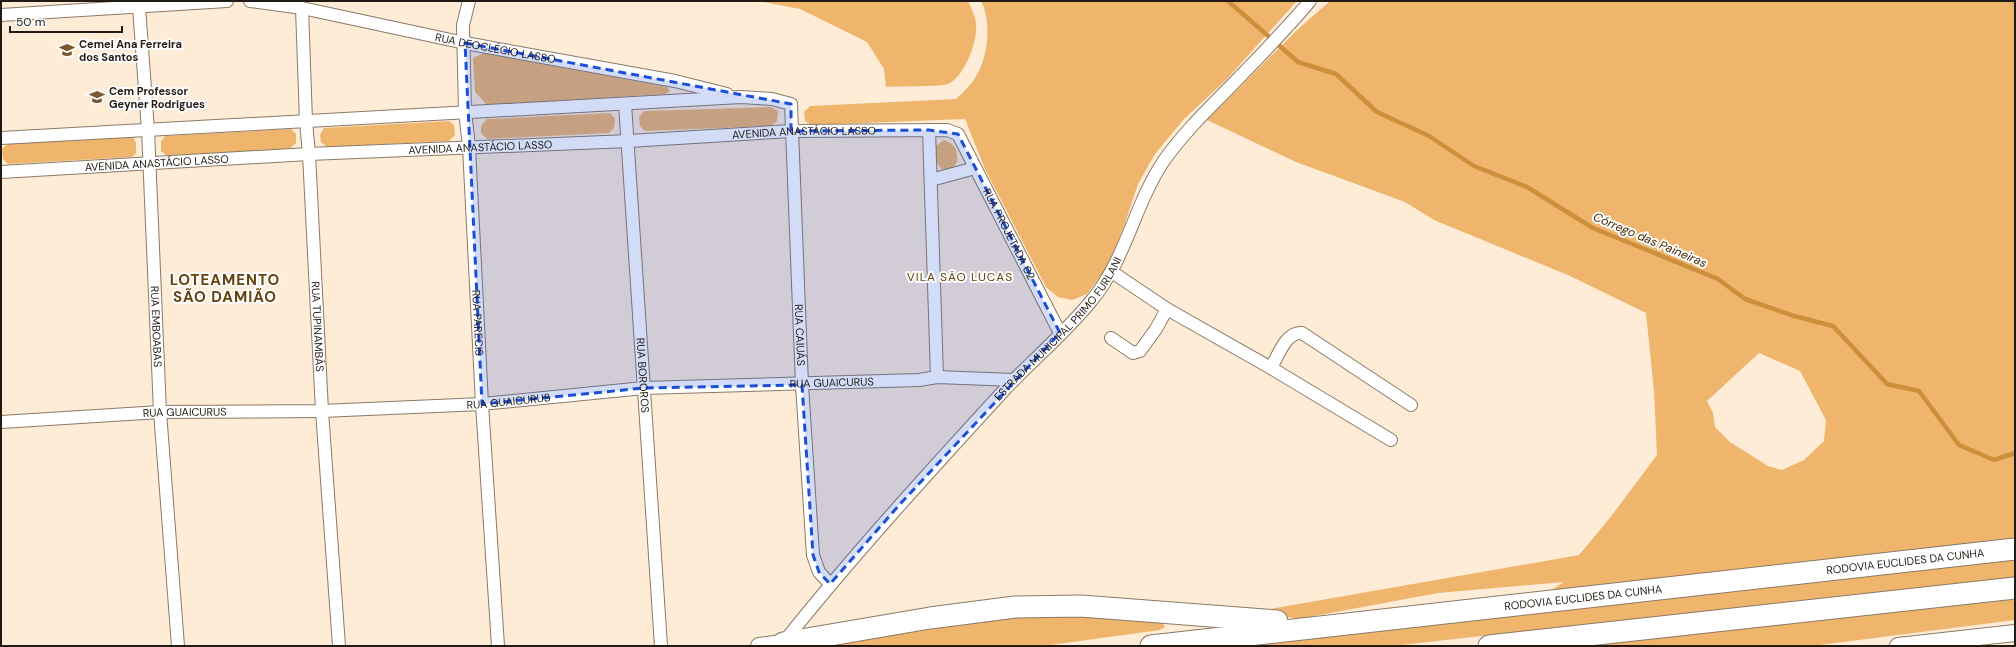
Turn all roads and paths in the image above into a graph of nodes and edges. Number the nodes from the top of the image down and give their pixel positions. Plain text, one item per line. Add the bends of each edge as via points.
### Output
1 (227, 1) edge
2 (250, 1) edge
3 (469, 1) edge
4 (1310, 1) edge
5 (139, 6) junction
6 (302, 8) junction
7 (1, 16) edge
8 (465, 43) junction
9 (741, 97) junction
10 (625, 104) junction
11 (465, 111) junction
12 (306, 121) junction
13 (148, 130) junction
14 (929, 130) junction
15 (791, 131) junction
16 (958, 134) joint
17 (1, 138) edge
18 (629, 141) junction
19 (469, 147) junction
20 (309, 154) junction
21 (149, 164) junction
22 (975, 168) junction
23 (1, 172) edge
24 (931, 180) junction
25 (1112, 272) junction
26 (1167, 309) junction
27 (1060, 333) junction
28 (1111, 338) dead end
29 (1271, 368) junction
30 (937, 377) junction
31 (1014, 380) junction
32 (802, 385) junction
33 (644, 388) junction
34 (482, 404) junction
35 (1411, 405) dead end
36 (322, 411) junction
37 (160, 412) junction
38 (1, 422) edge
39 (1391, 440) dead end
40 (2015, 549) edge
41 (830, 584) junction
42 (2015, 588) edge
43 (1344, 624) junction
44 (2015, 633) edge
45 (782, 643) junction
46 (178, 646) edge
47 (339, 646) edge
48 (498, 646) edge
49 (661, 646) edge
50 (759, 646) edge
51 (1151, 646) edge
52 (1489, 646) edge
53 (1898, 646) edge

1 - 5 street
2 - 6 street, RUA DEOCLÉCIO LASSO
3 - 8 street, RUA PARECIS via 463,25
4 - 25 street, ESTRADA MUNICIPAL PRIMO FURLANI via 1199,118 1164,161 1146,190
5 - 7 street
5 - 13 street, RUA EMBOABAS
6 - 8 street, RUA DEOCLÉCIO LASSO
6 - 12 street, RUA TUPINAMBÁS
8 - 9 street, RUA DEOCLÉCIO LASSO via 676,81
8 - 11 street, RUA PARECIS
9 - 10 street
9 - 15 street, RUA CAIUÁS via 772,99 791,104
10 - 11 street
10 - 18 street, RUA BOROROS
11 - 12 street
11 - 19 street, RUA PARECIS
12 - 13 street
12 - 20 street, RUA TUPINAMBÁS
13 - 17 street
13 - 21 street, RUA EMBOABAS
14 - 15 street, AVENIDA ANASTÁCIO LASSO
14 - 16 street, AVENIDA ANASTÁCIO LASSO via 947,130
14 - 24 street
15 - 18 street, AVENIDA ANASTÁCIO LASSO
15 - 32 street, RUA CAIUÁS
16 - 22 street, RUA PROJETADA 02
18 - 19 street, AVENIDA ANASTÁCIO LASSO
18 - 33 street, RUA BOROROS
19 - 20 street, AVENIDA ANASTÁCIO LASSO
19 - 34 street, RUA PARECIS
20 - 21 street, AVENIDA ANASTÁCIO LASSO
20 - 36 street, RUA TUPINAMBÁS
21 - 23 street, AVENIDA ANASTÁCIO LASSO
21 - 37 street, RUA EMBOABAS
22 - 24 street
22 - 27 street, RUA PROJETADA 02
24 - 30 street
25 - 26 street
25 - 27 street, ESTRADA MUNICIPAL PRIMO FURLANI via 1092,300
26 - 28 street via 1140,351 1133,353
26 - 29 street
27 - 31 street, ESTRADA MUNICIPAL PRIMO FURLANI
29 - 35 street via 1291,335 1302,333
29 - 39 street
30 - 31 street, RUA GUAICURUS
30 - 32 street, RUA GUAICURUS
31 - 41 street, ESTRADA MUNICIPAL PRIMO FURLANI via 900,503
32 - 33 street, RUA GUAICURUS
32 - 41 street, RUA CAIUÁS via 813,555 819,572
33 - 34 street, RUA GUAICURUS
33 - 49 street, RUA BOROROS
34 - 36 street, RUA GUAICURUS
34 - 48 street, RUA PARECIS
36 - 37 street, RUA GUAICURUS
36 - 47 street, RUA TUPINAMBÁS
37 - 38 street, RUA GUAICURUS
37 - 46 street, RUA EMBOABAS
40 - 43 highway, RODOVIA EUCLIDES DA CUNHA
41 - 45 street, ESTRADA MUNICIPAL PRIMO FURLANI
42 - 52 highway
43 - 45 highway via 1243,620 1081,606 1015,607 930,618
43 - 51 highway, RODOVIA EUCLIDES DA CUNHA
44 - 53 main road
45 - 50 main road

